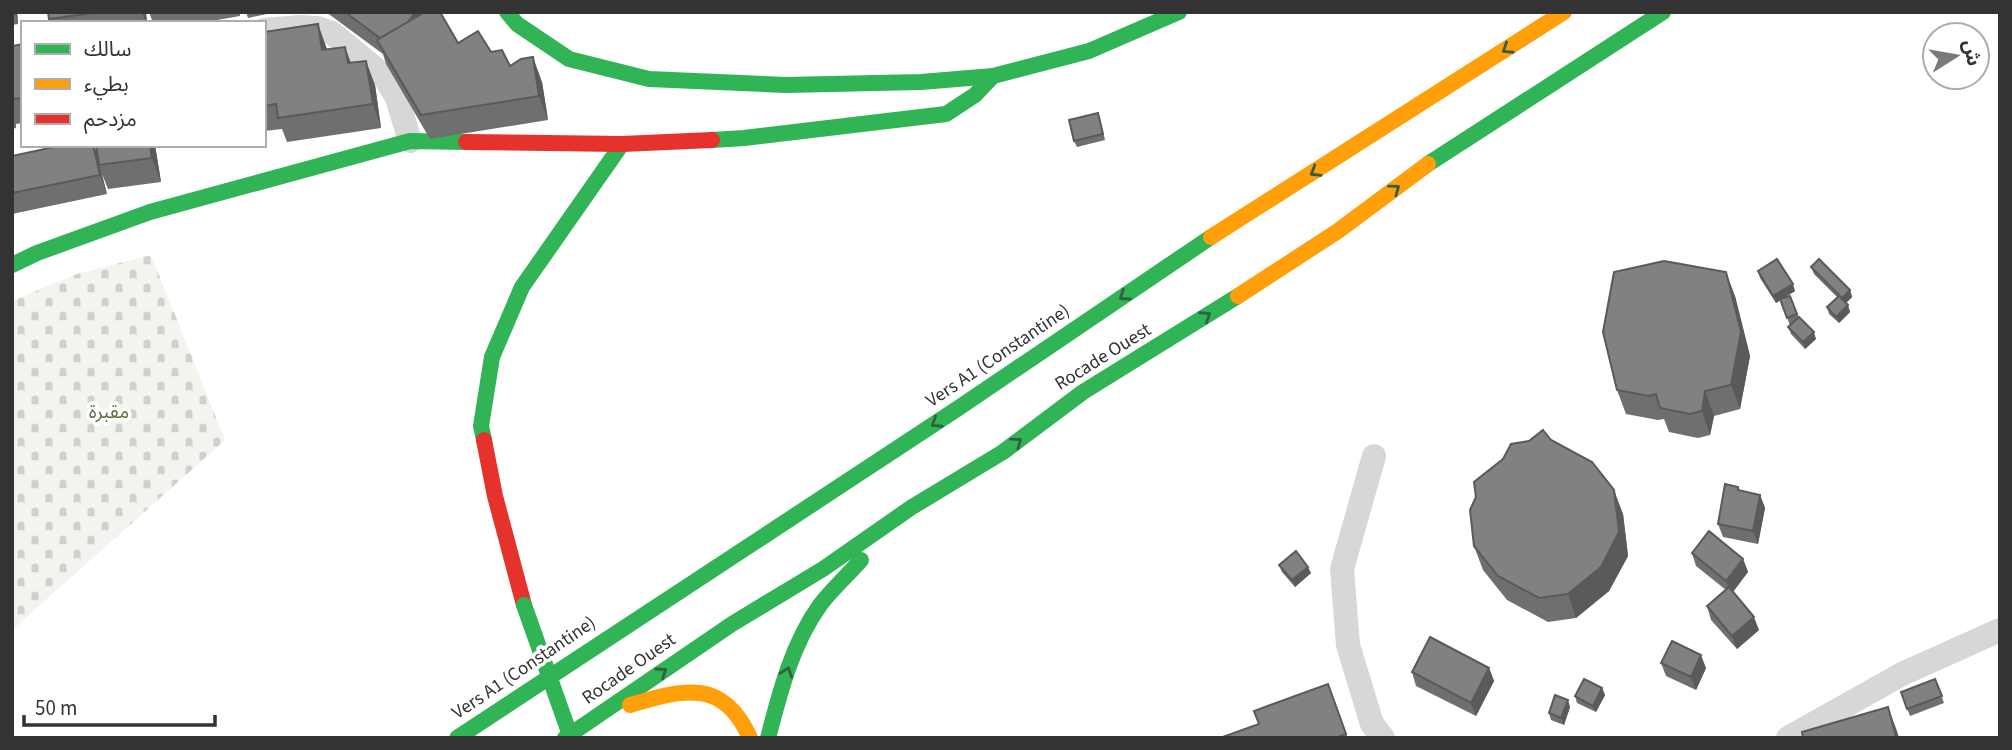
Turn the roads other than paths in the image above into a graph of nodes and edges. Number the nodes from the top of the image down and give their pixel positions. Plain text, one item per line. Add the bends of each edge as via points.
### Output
1 (507, 12) edge
2 (1179, 12) edge
3 (1564, 12) edge
4 (1663, 12) edge
5 (266, 30) edge
6 (993, 76) junction
7 (410, 141) junction
8 (622, 144) junction
9 (12, 265) edge
10 (1374, 456) dead end
11 (912, 507) junction
12 (2000, 630) edge
13 (592, 720) junction
14 (457, 738) edge
15 (565, 738) edge
16 (571, 738) edge
17 (750, 738) edge
18 (768, 738) edge
19 (1383, 738) edge
20 (1788, 738) edge

1 - 6 main road via 517,24 569,59 649,79 786,85
2 - 6 main road via 1089,51
3 -> 14 main road, Vers A1 (Constantine) via 1185,253
11 -> 4 main road, Rocade Ouest via 1003,452 1083,392 1338,231 1418,171
5 - 7 street via 317,28 332,33 384,76 397,98
6 - 8 main road via 946,114 744,138
7 - 8 main road
7 - 9 main road via 150,212
8 - 16 main road, bridge via 522,287 492,357 481,426 524,604
10 - 19 street via 1342,569 1348,645 1372,724
13 -> 11 main road, Rocade Ouest
18 -> 11 main road via 790,661 809,621
12 - 20 street via 1902,674
13 - 15 main road, Rocade Ouest
13 - 17 main road via 668,693 703,692 730,704

